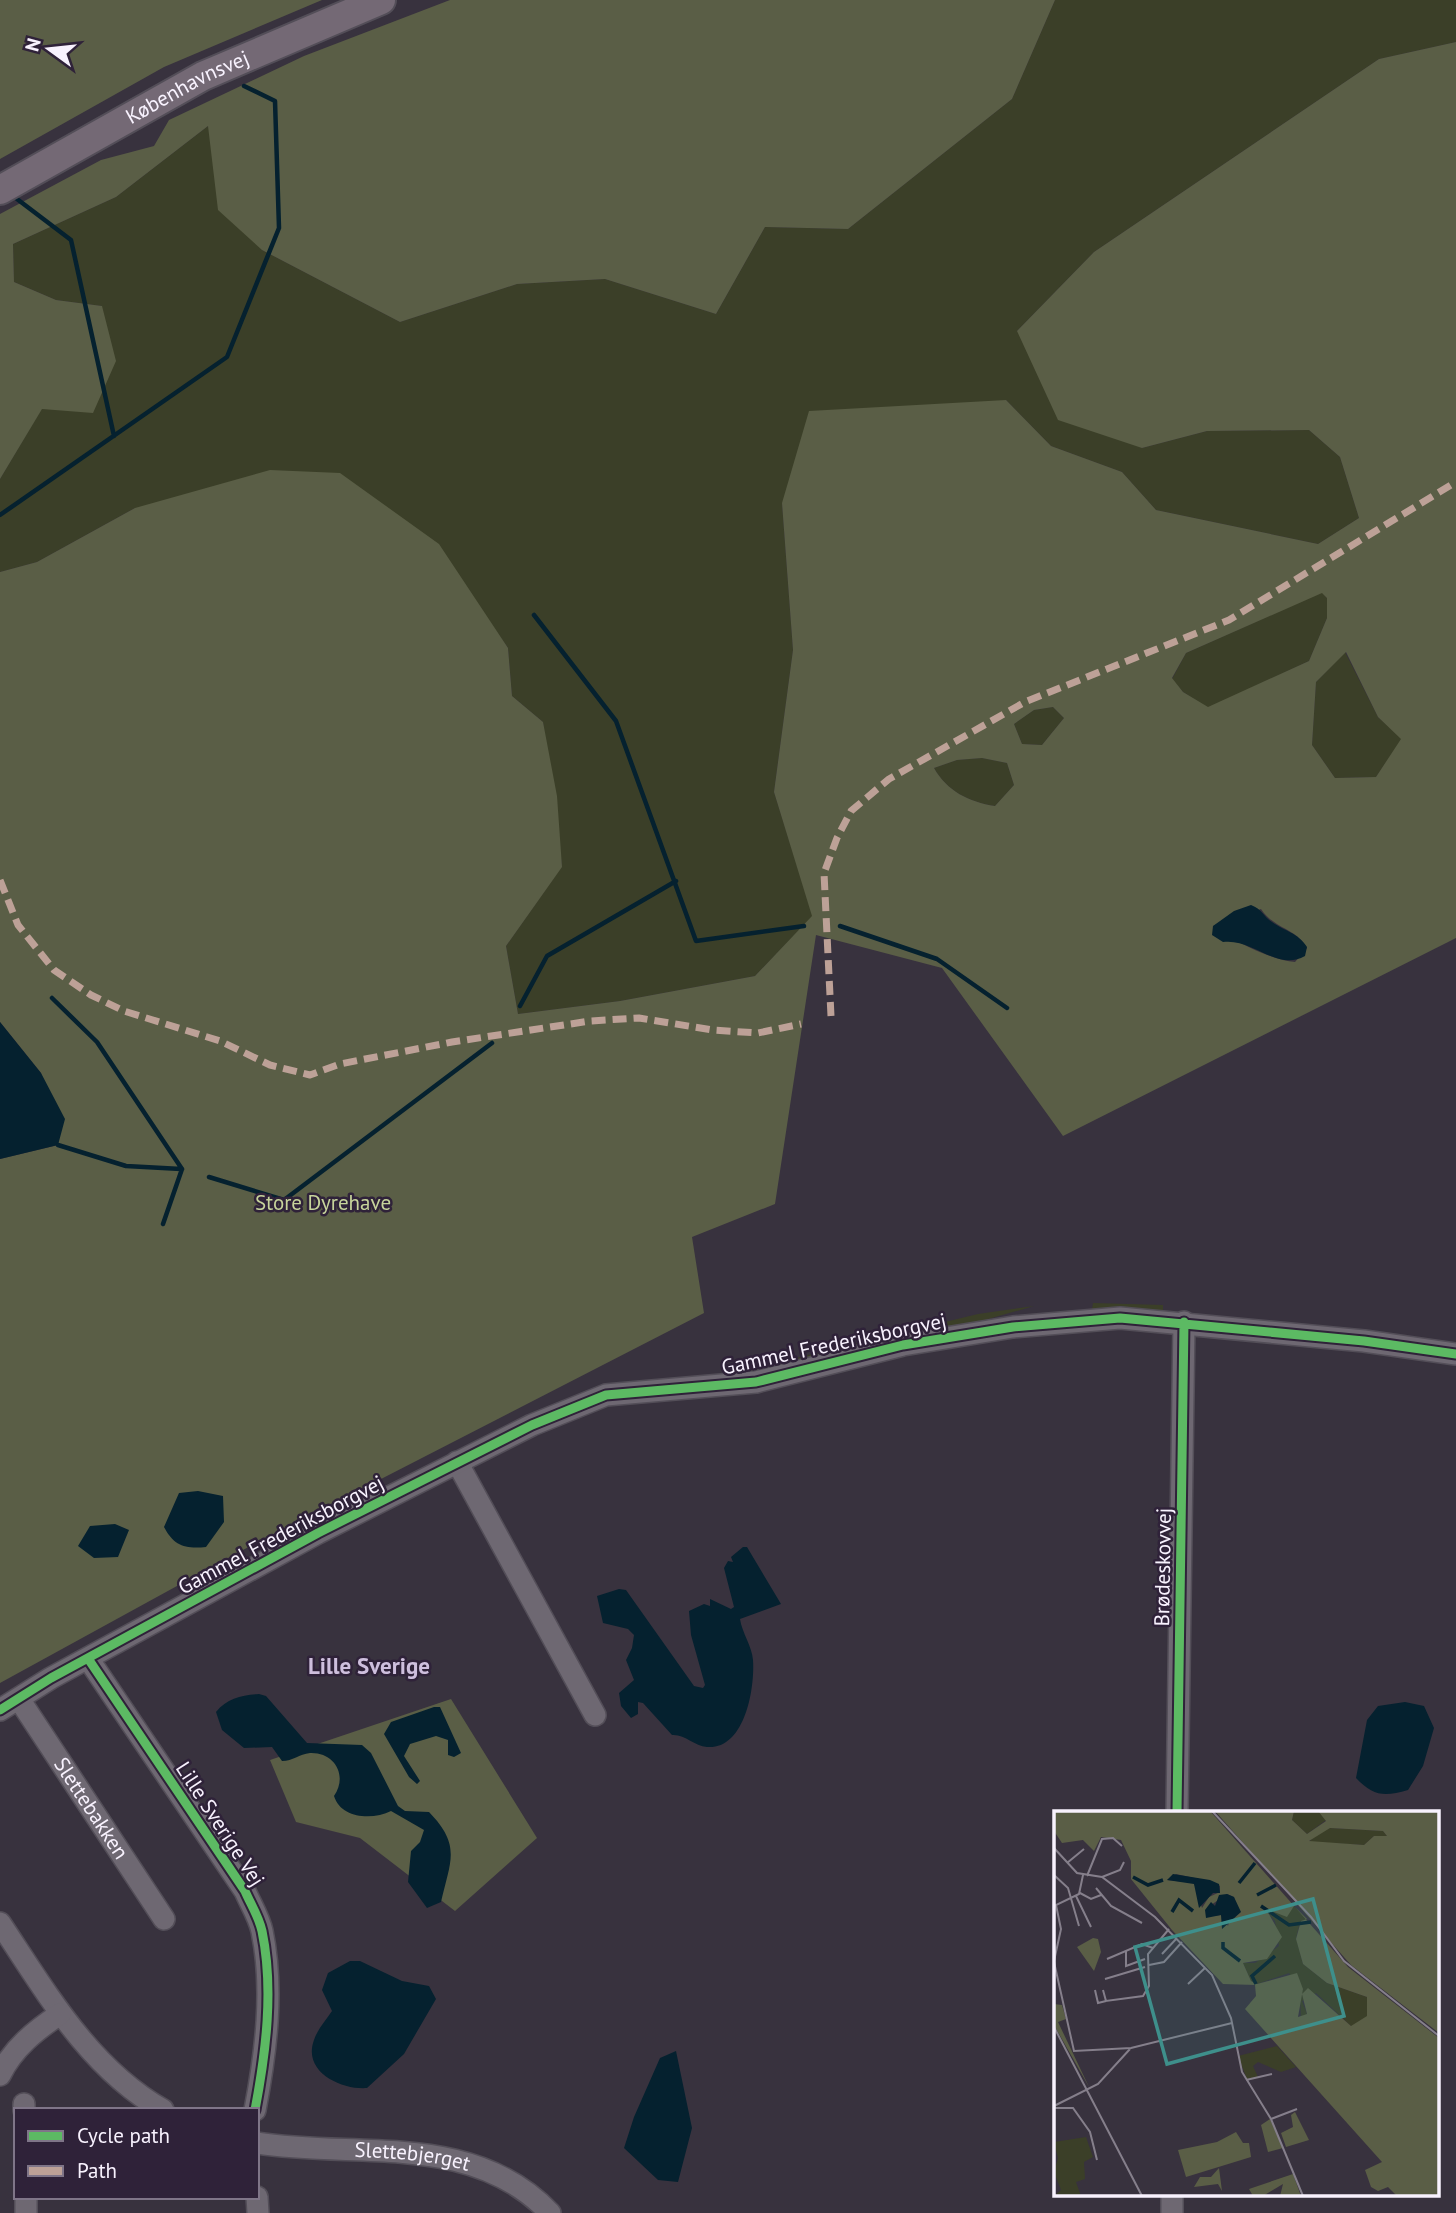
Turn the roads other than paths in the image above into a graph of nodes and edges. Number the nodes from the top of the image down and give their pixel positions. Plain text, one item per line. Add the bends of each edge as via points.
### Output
1 (382, 0) edge
2 (0, 190) edge
3 (1184, 1322) junction
4 (1456, 1354) edge
5 (457, 1462) junction
6 (89, 1660) junction
7 (19, 1699) junction
8 (0, 1710) edge
9 (595, 1715) dead end
10 (1177, 1811) edge
11 (164, 1919) dead end
12 (0, 1923) edge
13 (60, 2014) junction
14 (0, 2075) edge
15 (160, 2108) edge
16 (255, 2108) edge
17 (259, 2143) edge
18 (550, 2213) edge

1 - 2 main road, Københavnsvej via 203,76
3 - 4 street, Gammel Frederiksborgvej
3 - 5 street, Gammel Frederiksborgvej via 1120,1318 1013,1327 857,1354 757,1382 606,1395 570,1407
3 - 10 street, Brødeskovvej
5 - 6 street, Gammel Frederiksborgvej via 311,1536
5 - 9 street
6 - 7 street, Gammel Frederiksborgvej
6 - 16 street, Lille Sverige Vej via 245,1891 262,1930 267,1990 265,2057
7 - 8 street, Gammel Frederiksborgvej
7 - 11 street, Slettebakken
12 - 13 street
13 - 14 street via 33,2032
13 - 15 street via 125,2084
17 - 18 street, Slettebjerget via 454,2158 495,2172 535,2197

